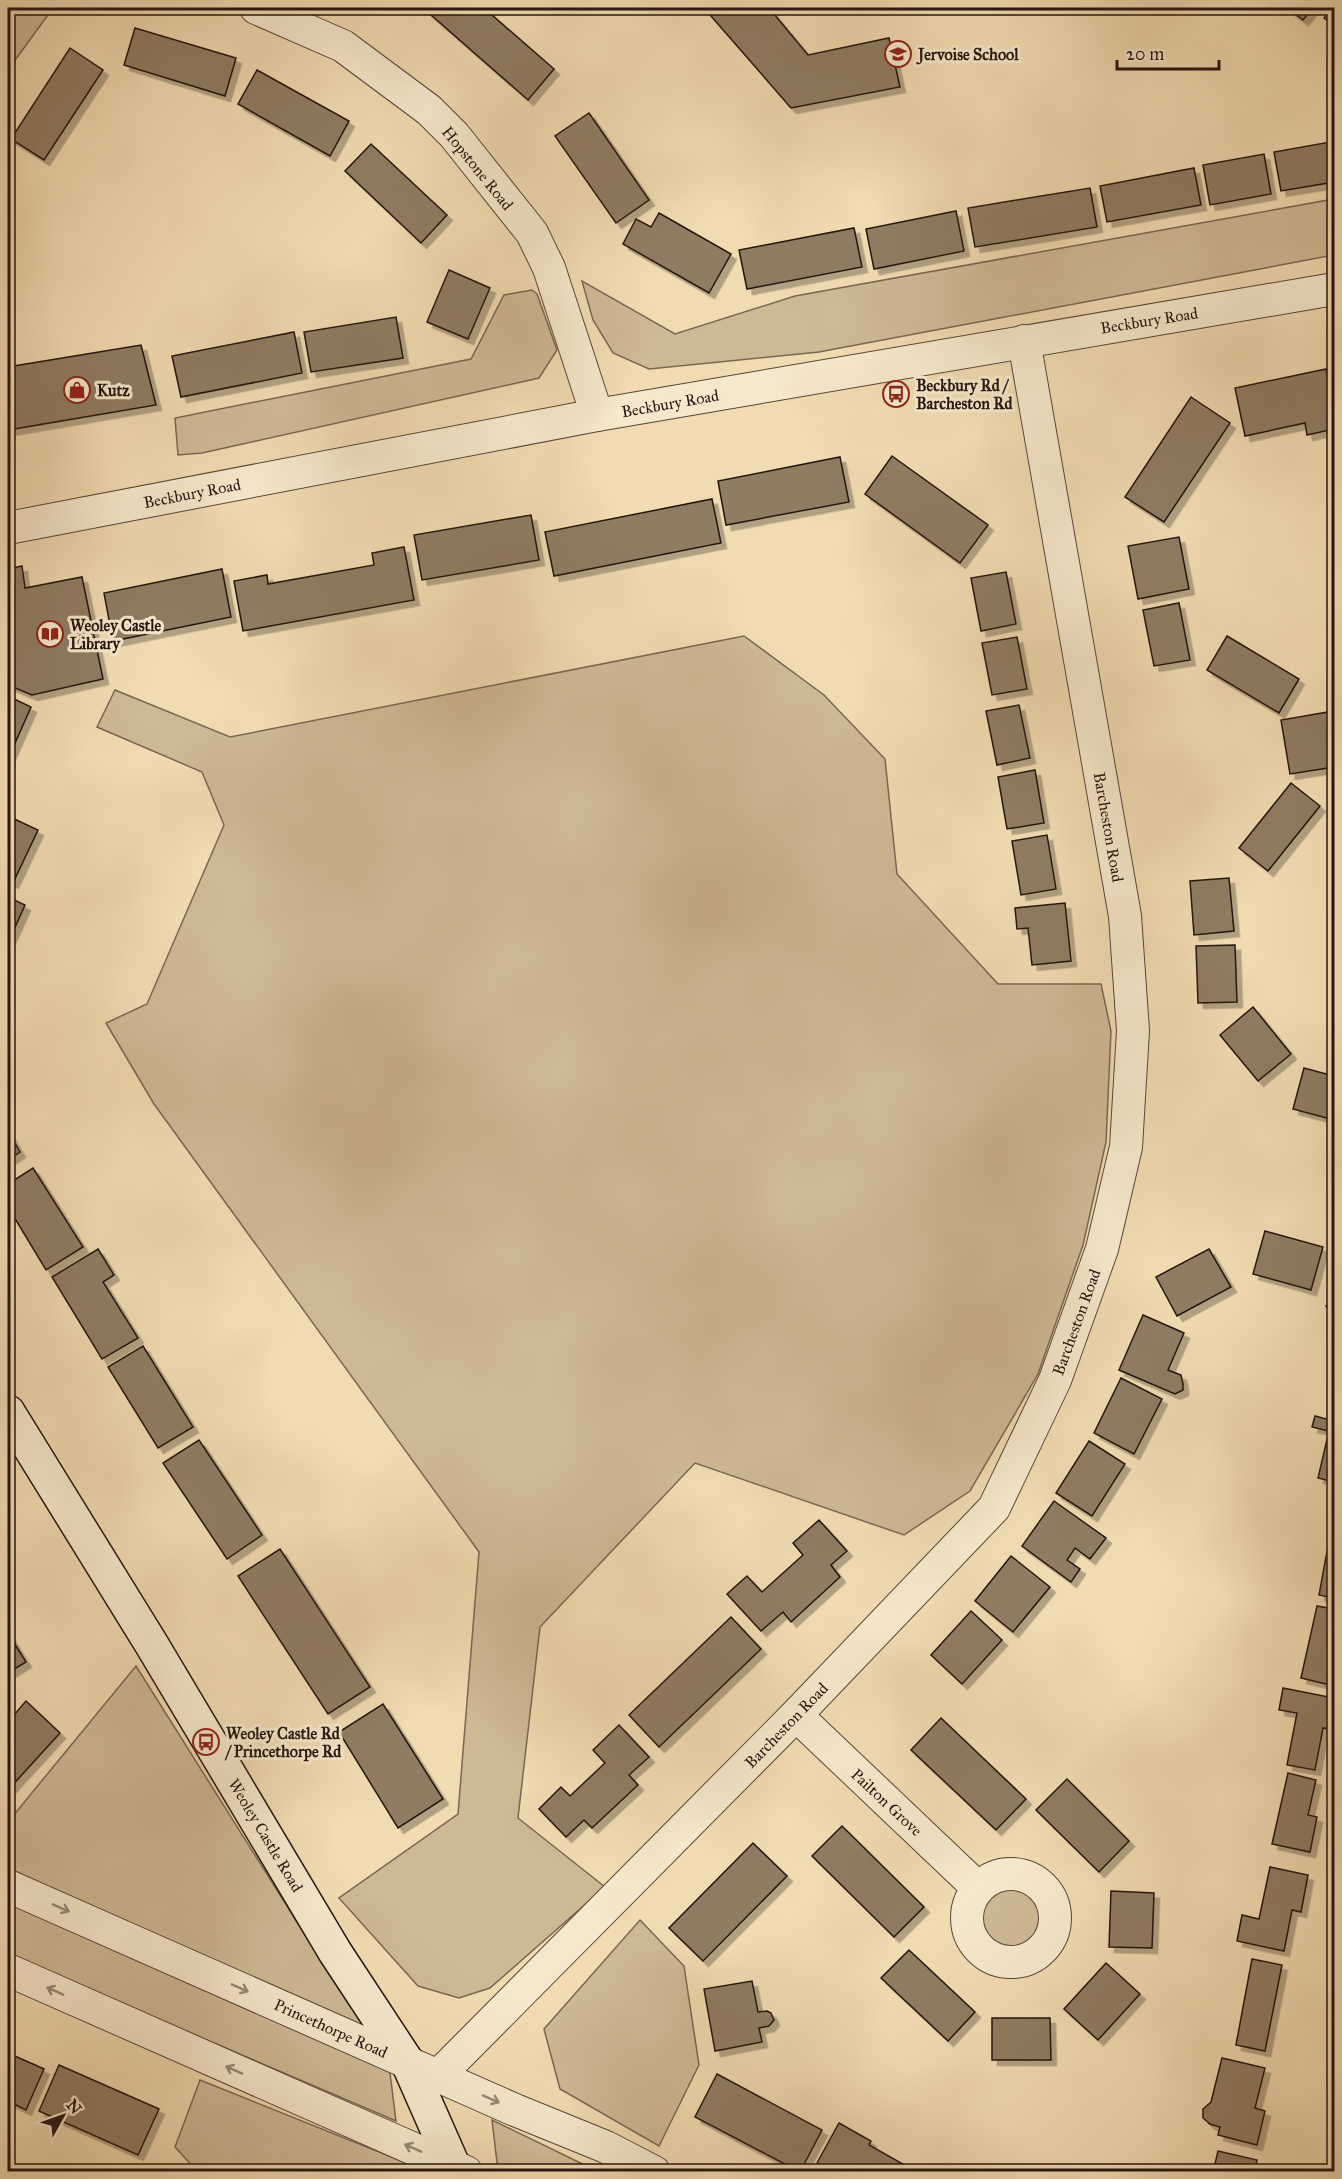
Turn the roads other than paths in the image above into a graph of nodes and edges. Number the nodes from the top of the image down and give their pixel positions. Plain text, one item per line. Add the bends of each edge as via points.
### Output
1 (256, 8) edge
2 (1335, 289) edge
3 (1024, 341) junction
4 (597, 416) junction
5 (8, 528) edge
6 (8, 1412) edge
7 (796, 1715) junction
8 (8, 1886) edge
9 (978, 1888) dead end
10 (8, 1970) edge
11 (408, 2062) junction
12 (438, 2076) junction
13 (459, 2170) edge
14 (654, 2172) edge

1 - 4 street, Hopstone Road via 343,46 429,110 454,135 532,233 549,268
2 - 3 street, Beckbury Road
3 - 4 street, Beckbury Road
3 - 7 street, Barcheston Road via 1125,916 1132,1031 1126,1147 1102,1249 1055,1380 994,1508
4 - 5 street, Beckbury Road
6 - 11 street, Weoley Castle Road via 335,1952
7 - 9 street, Pailton Grove
7 - 12 street, Barcheston Road
8 -> 11 street, Princethorpe Road
13 -> 10 street
11 - 12 street, Princethorpe Road
11 - 13 street, Weoley Castle Road
12 -> 14 street, Princethorpe Road via 606,2147

